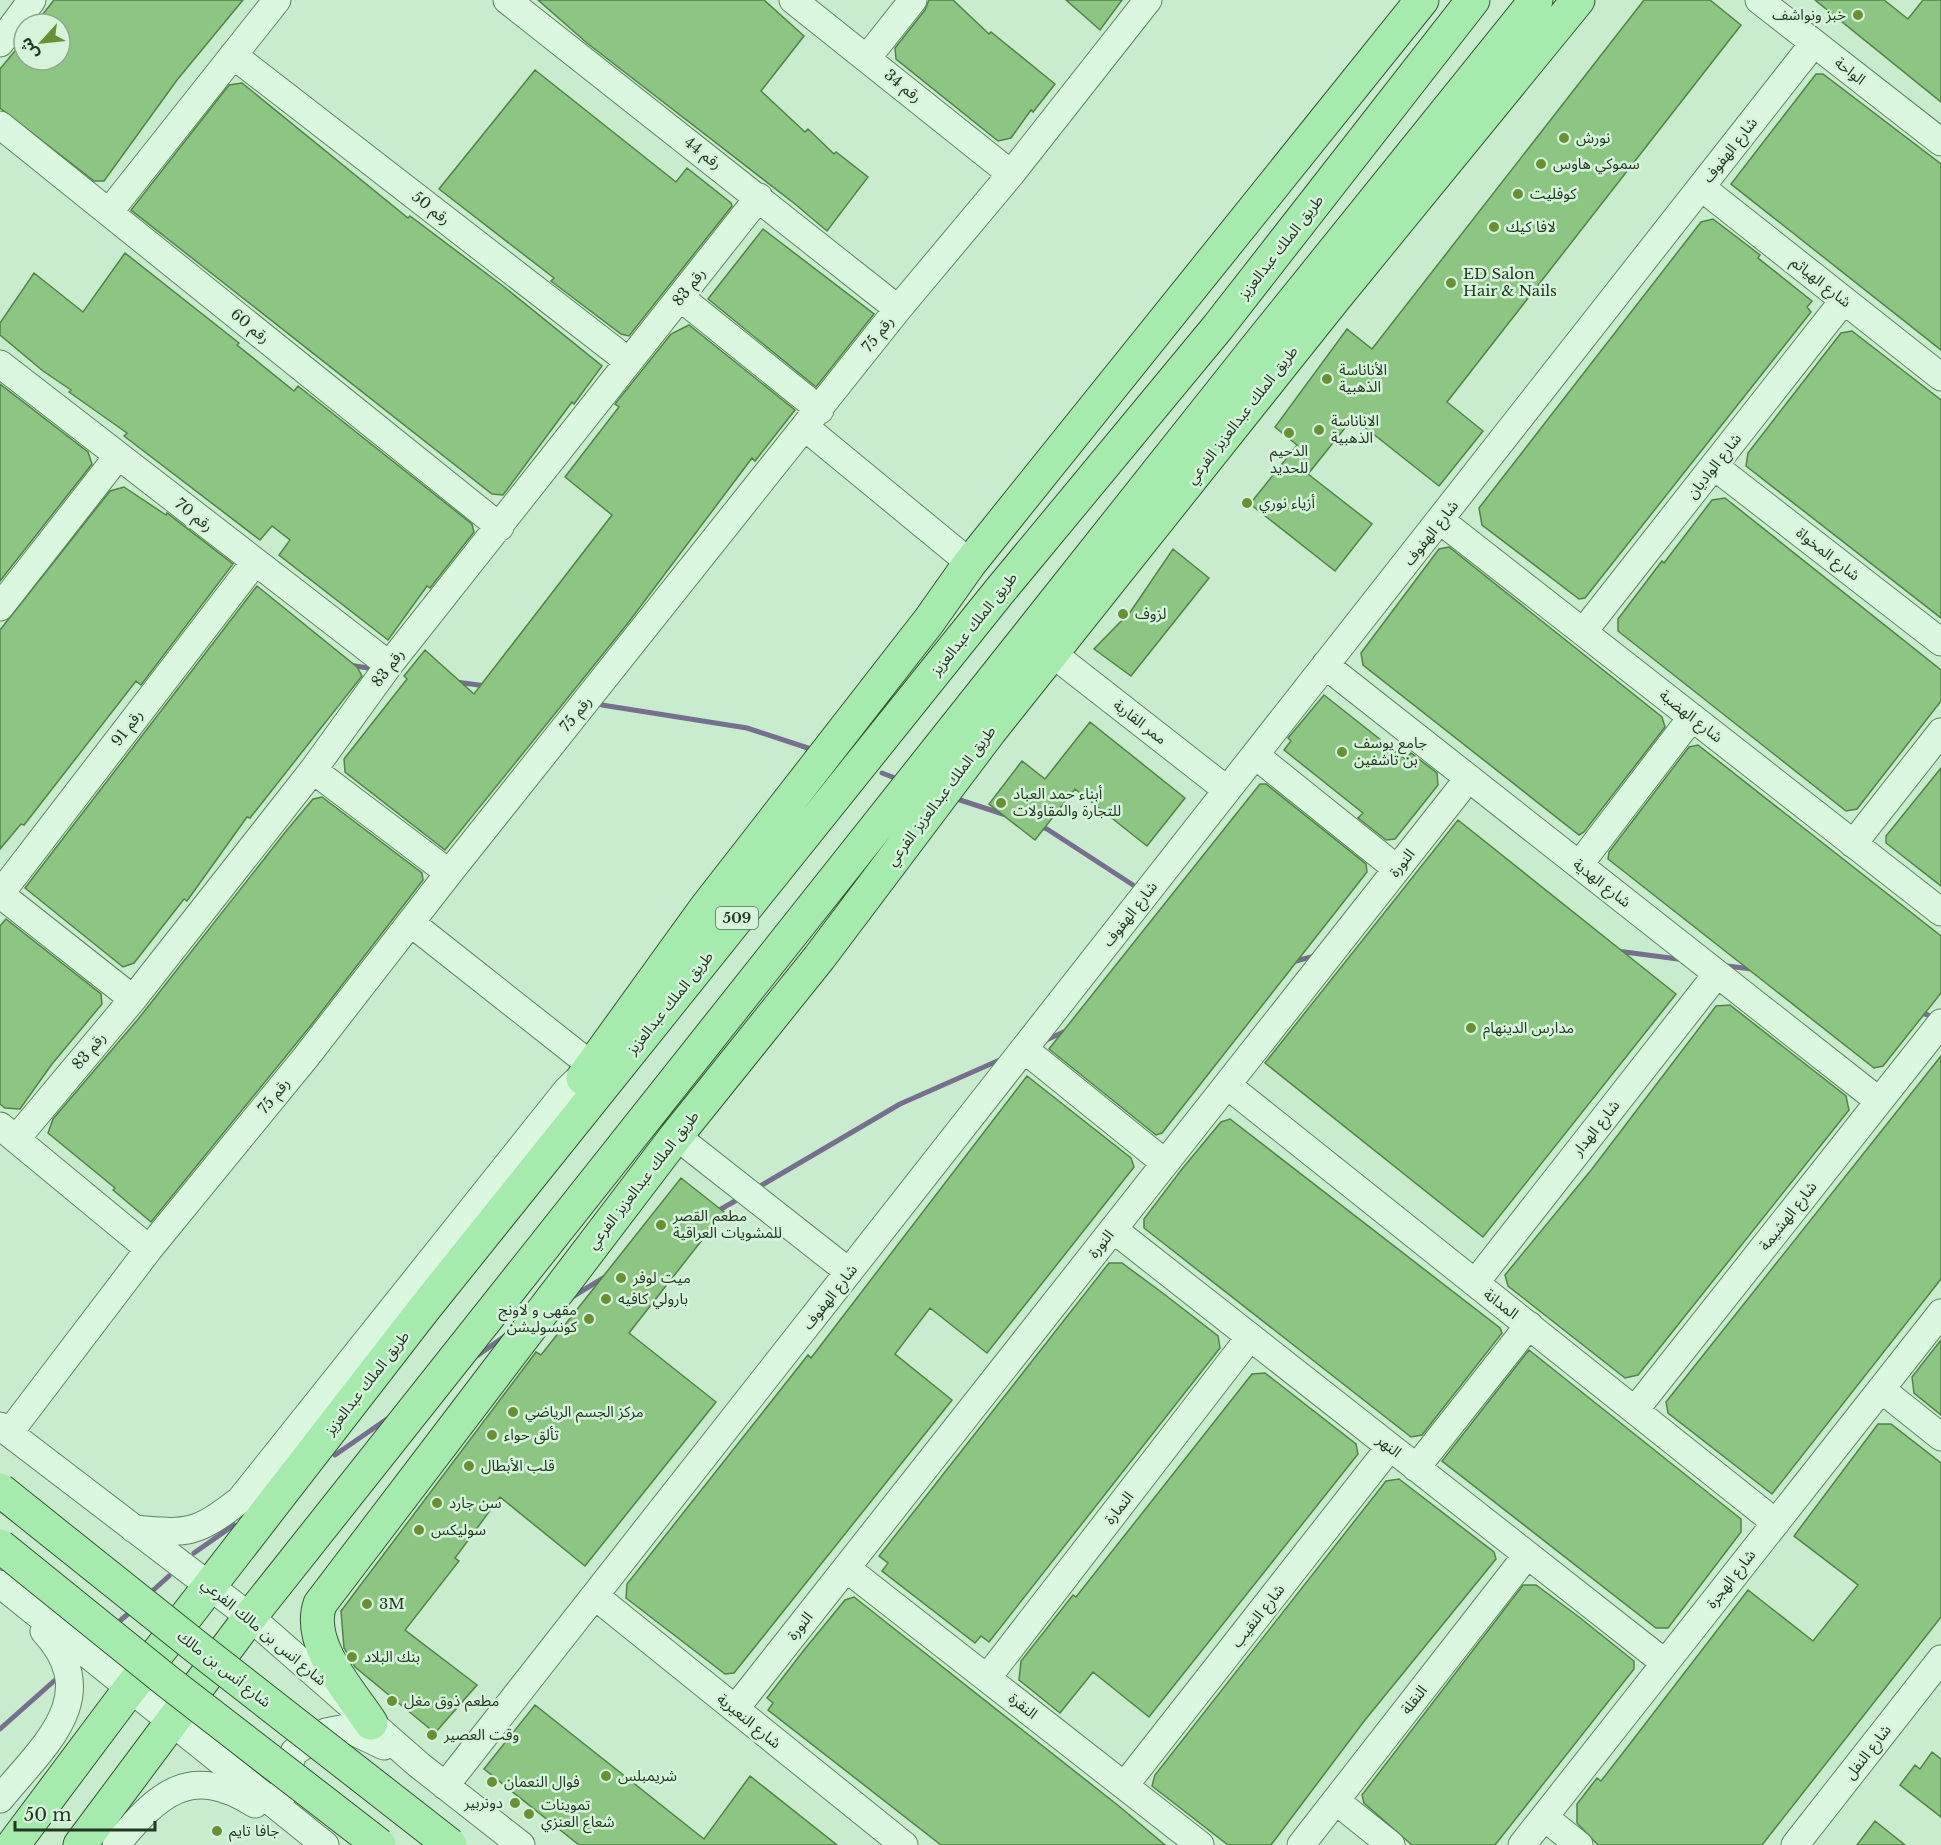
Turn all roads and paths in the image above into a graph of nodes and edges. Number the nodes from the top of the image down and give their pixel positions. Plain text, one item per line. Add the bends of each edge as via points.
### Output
1 (32, 0) edge
2 (277, 0) edge
3 (507, 0) edge
4 (793, 0) edge
5 (913, 0) edge
6 (1148, 0) edge
7 (1422, 0) edge
8 (1473, 0) edge
9 (1536, 0) edge
10 (1578, 0) edge
11 (1758, 0) edge
12 (1391, 41) junction
13 (0, 43) edge
14 (1814, 43) junction
15 (233, 55) junction
16 (867, 58) junction
17 (1480, 120) junction
18 (0, 126) edge
19 (1941, 142) edge
20 (1011, 174) junction
21 (1701, 187) junction
22 (759, 197) junction
23 (109, 212) junction
24 (681, 298) junction
25 (1844, 300) junction
26 (898, 309) junction
27 (1218, 327) junction
28 (1256, 348) junction
29 (628, 361) junction
30 (0, 364) edge
31 (1941, 377) edge
32 (813, 419) junction
33 (118, 456) junction
34 (1714, 466) junction
35 (1441, 521) junction
36 (500, 527) junction
37 (255, 562) junction
38 (970, 563) junction
39 (0, 607) edge
40 (1583, 632) junction
41 (1941, 642) edge
42 (1053, 654) junction
43 (389, 665) junction
44 (1325, 665) junction
45 (1692, 717) junction
46 (1941, 732) edge
47 (1255, 755) junction
48 (313, 770) junction
49 (1468, 779) junction
50 (1227, 790) junction
51 (1854, 844) junction
52 (1579, 865) junction
53 (1397, 869) junction
54 (448, 873) junction
55 (0, 894) edge
56 (1941, 912) edge
57 (411, 922) junction
58 (1717, 974) junction
59 (133, 999) junction
60 (1941, 1023) edge
61 (1024, 1049) junction
62 (592, 1066) junction
63 (1227, 1084) junction
64 (1879, 1101) junction
65 (8, 1132) edge
66 (673, 1139) junction
67 (1166, 1163) junction
68 (1113, 1229) junction
69 (149, 1249) junction
70 (849, 1272) junction
71 (1475, 1283) junction
72 (424, 1309) junction
73 (1941, 1313) edge
74 (489, 1315) junction
75 (1529, 1325) junction
76 (1250, 1337) junction
77 (1881, 1389) junction
78 (1635, 1410) junction
79 (4, 1430) edge
80 (1941, 1437) edge
81 (1390, 1447) junction
82 (1416, 1468) junction
83 (0, 1490) edge
84 (1776, 1523) junction
85 (134, 1529) junction
86 (0, 1546) edge
87 (1527, 1555) junction
88 (846, 1568) junction
89 (1, 1585) edge
90 (210, 1586) junction
91 (595, 1596) junction
92 (250, 1617) junction
93 (1941, 1659) edge
94 (1665, 1664) junction
95 (987, 1678) junction
96 (129, 1690) junction
97 (735, 1709) junction
98 (371, 1723) junction
99 (171, 1724) junction
100 (419, 1765) junction
101 (1125, 1785) junction
102 (446, 1786) junction
103 (0, 1799) edge
104 (1336, 1801) junction
105 (1544, 1817) junction
106 (13, 1845) edge
107 (80, 1845) edge
108 (116, 1845) edge
109 (325, 1845) edge
110 (379, 1845) edge
111 (450, 1845) edge
112 (521, 1845) edge
113 (904, 1845) edge
114 (1200, 1845) edge
115 (1301, 1845) edge
116 (1391, 1845) edge
117 (1521, 1845) edge
118 (1579, 1845) edge
119 (1794, 1845) edge

1 - 13 street
2 - 15 street
3 - 22 street, رقم 44
4 - 16 street, رقم 34
5 - 16 street
6 - 20 street, رقم 75
7 - 12 main road
8 - 27 main road, طريق الملك عبدالعزيز / 509
9 - 28 main road
10 - 17 main road, طريق الملك عبدالعزيز الفرعي
11 - 14 street, الواحة
12 - 27 main road
12 - 38 main road
14 - 19 street, الواحة
14 - 21 street, شارع الهفوف
15 - 23 street
15 - 29 street, رقم 50
16 - 20 street, رقم 34
17 - 28 main road via 1436,159 1324,288
17 - 42 main road, طريق الملك عبدالعزيز الفرعي
18 - 23 street, رقم 60
20 - 26 street, رقم 75
21 - 25 street, شارع الهياثم
21 - 35 street, شارع الهفوف
22 - 24 street, رقم 83
22 - 26 street, رقم 44
23 - 36 street, رقم 60
24 - 29 street, رقم 83
24 - 32 street
25 - 31 street, شارع الهياثم
25 - 34 street, شارع الواديان
26 - 32 street, رقم 75
27 - 72 main road, طريق الملك عبدالعزيز / 509 via 998,593
28 - 74 main road
29 - 36 street, رقم 83
30 - 33 street, رقم 70
32 - 38 street
32 - 54 street, رقم 75
33 - 37 street, رقم 70
33 - 39 street
34 - 40 street, شارع الواديان
34 - 41 street, شارع المخواة
35 - 40 street, شارع الهضبة
35 - 44 street, شارع الهفوف
36 - 43 street, رقم 83
37 - 43 street, رقم 70
37 - 55 street, رقم 91
38 - 62 main road via 705,909
40 - 45 street, شارع الهضبة
42 - 50 street, ممر القاربة
42 - 66 main road, طريق الملك عبدالعزيز الفرعي via 819,958
43 - 48 street, رقم 83
44 - 47 street, شارع الهفوف
44 - 49 street, شارع الهدية
45 - 51 street, شارع الهضبة
45 - 52 street
46 - 51 street
47 - 50 street, شارع الهفوف
47 - 53 street
48 - 54 street
48 - 59 street, رقم 83
49 - 52 street, شارع الهدية
49 - 53 street, النورة
50 - 61 street, شارع الهفوف
51 - 56 street, شارع الهضبة
52 - 58 street, شارع الهدية
53 - 63 street, النورة
54 - 57 street, رقم 75
55 - 59 street
57 - 62 street
57 - 69 street, رقم 75
58 - 64 street, شارع الهدية
58 - 71 street, شارع الهدار
59 - 65 street, رقم 83
60 - 64 street, شارع الهشيمة
61 - 67 street
61 - 70 street, شارع الهفوف
62 - 72 main road via 452,1252
62 - 85 street via 567,1090 240,1500 208,1525 178,1533
63 - 67 street, النورة
63 - 71 street, المدانة
64 - 78 street, شارع الهشيمة
65 - 69 street
66 - 70 street
66 - 74 main road via 653,1152 522,1305
66 - 98 main road, طريق الملك عبدالعزيز الفرعي via 320,1604 316,1626 322,1648
67 - 68 street, النورة
68 - 76 street, النهر
68 - 88 street, النورة
69 - 79 street, رقم 75
70 - 91 street, شارع الهفوف
71 - 75 street, المدانة
72 - 90 main road, طريق الملك عبدالعزيز / 509
73 - 77 street, شارع الهجرة
74 - 92 main road
75 - 78 street, المدانة
75 - 82 street
76 - 81 street, النهر
76 - 95 street, النمارة
77 - 80 street
77 - 84 street, شارع الهجرة
78 - 84 street, المدانة
79 - 85 street, شارع انس بن مالك الفرعي
81 - 82 street, النهر
81 - 101 street, شارع النقيب
82 - 87 street, النهر
83 - 111 main road, شارع أنس بن مالك, bridge
84 - 94 street, شارع الهجرة
85 - 90 street, شارع انس بن مالك الفرعي
86 - 110 main road, bridge
87 - 94 street, النهر
87 - 104 street, النقلة
88 - 95 street, النقرة
88 - 97 street, النورة
89 - 96 street
89 - 103 street via 60,1649 70,1681 70,1700 61,1722
90 - 92 street, شارع انس بن مالك الفرعي
90 - 96 main road, طريق الملك عبدالعزيز / 509
91 - 97 street, شارع النعيرية
91 - 102 street, شارع الهفوف
92 - 98 street, شارع انس بن مالك الفرعي
92 - 99 main road
93 - 119 street, شارع النفل
94 - 105 street, شارع الهجرة
95 - 101 street, النقرة
96 - 99 street
96 - 106 main road, طريق الملك عبدالعزيز / 509
97 - 113 street, شارع النعيرية
98 - 100 street, شارع انس بن مالك الفرعي
99 - 107 main road
99 - 109 street
100 - 102 street, شارع انس بن مالك الفرعي
100 - 109 street via 346,1728 326,1732 294,1752 284,1778 285,1793
101 - 114 street, النقرة
102 - 112 street, شارع انس بن مالك الفرعي
104 - 115 street, النقلة
104 - 116 street
105 - 117 street, شارع الهجرة
105 - 118 street
108 - 109 street via 164,1797 180,1787 208,1784 239,1793

